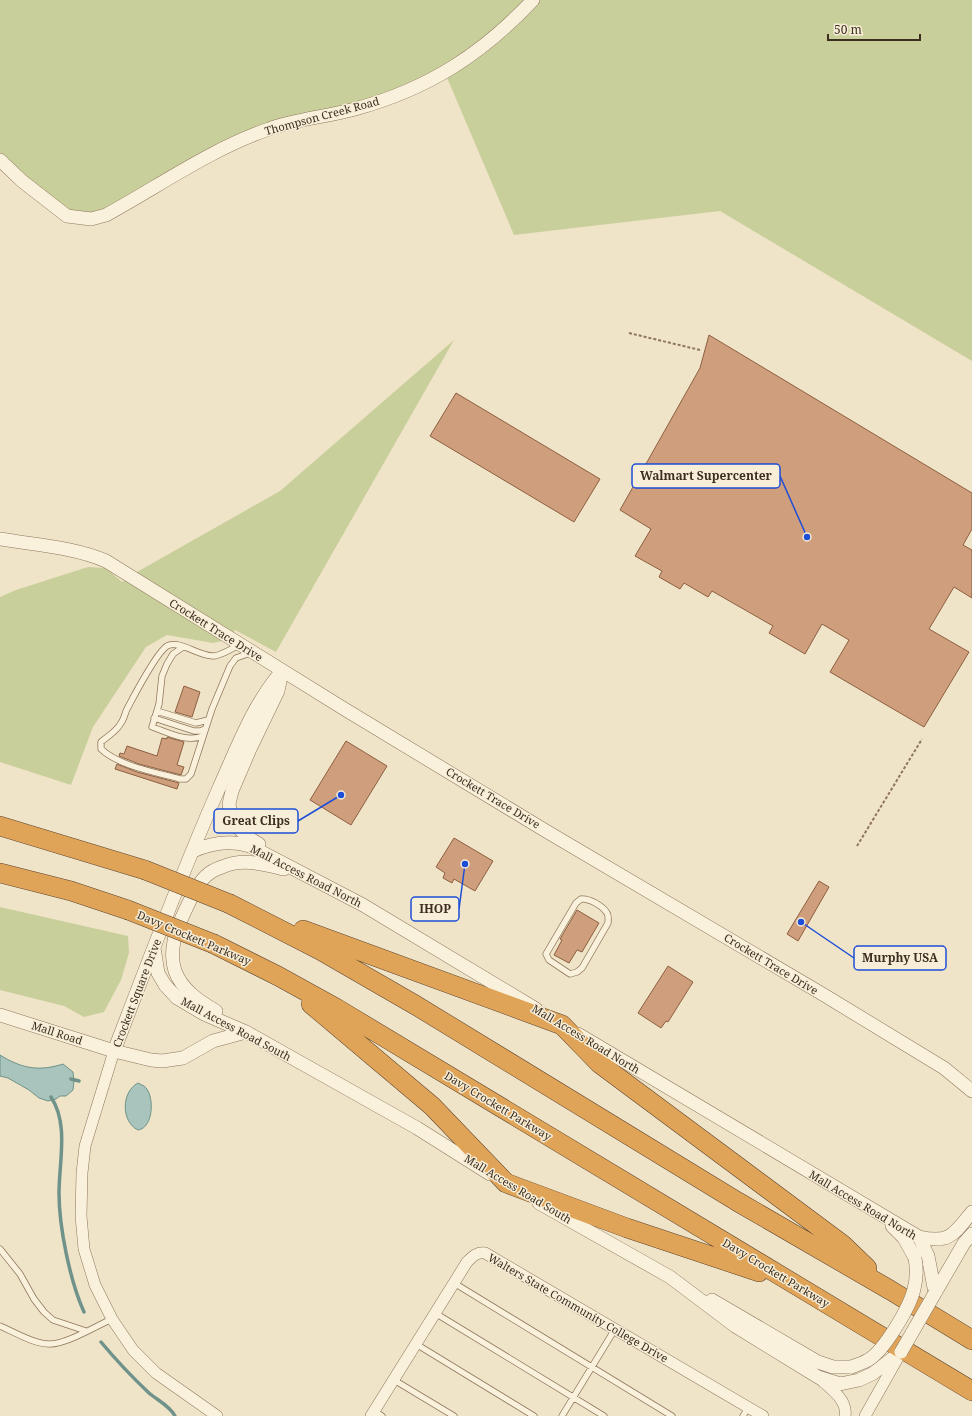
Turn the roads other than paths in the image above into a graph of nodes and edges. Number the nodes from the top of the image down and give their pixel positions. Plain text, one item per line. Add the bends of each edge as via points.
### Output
1 (533, 0) edge
2 (0, 160) edge
3 (0, 539) edge
4 (239, 645) junction
5 (183, 647) junction
6 (252, 653) junction
7 (282, 671) junction
8 (156, 711) junction
9 (154, 718) junction
10 (208, 720) junction
11 (205, 729) junction
12 (203, 736) junction
13 (0, 826) edge
14 (193, 851) junction
15 (0, 873) edge
16 (306, 874) junction
17 (230, 904) junction
18 (154, 948) junction
19 (577, 972) junction
20 (278, 976) junction
21 (568, 976) dead end
22 (0, 1015) edge
23 (562, 1025) junction
24 (246, 1032) junction
25 (114, 1051) junction
26 (972, 1091) edge
27 (506, 1183) junction
28 (972, 1212) edge
29 (881, 1215) junction
30 (972, 1234) edge
31 (919, 1237) junction
32 (0, 1249) edge
33 (670, 1277) junction
34 (791, 1282) junction
35 (454, 1283) junction
36 (890, 1290) junction
37 (935, 1293) junction
38 (435, 1313) junction
39 (112, 1319) junction
40 (0, 1326) edge
41 (615, 1330) junction
42 (86, 1331) junction
43 (972, 1340) edge
44 (416, 1344) junction
45 (901, 1352) junction
46 (592, 1366) junction
47 (818, 1377) junction
48 (394, 1380) junction
49 (972, 1391) edge
50 (573, 1397) junction
51 (746, 1412) edge
52 (376, 1414) edge
53 (218, 1416) edge
54 (454, 1416) edge
55 (534, 1416) edge
56 (562, 1416) edge
57 (604, 1416) edge
58 (672, 1416) edge
59 (763, 1416) edge
60 (845, 1416) edge
61 (865, 1416) edge

1 - 2 street, Thompson Creek Road via 485,45 445,72 411,90 379,102 270,128 196,164 106,215 91,219 66,216
3 - 4 street, Crockett Trace Drive via 64,550 106,561
4 - 5 lane via 228,652 213,656
4 - 6 street, Crockett Trace Drive
5 - 8 lane via 173,654 166,664
5 - 12 lane via 177,644 167,646 155,660 121,723 101,742 101,749 118,761 180,779 191,774
6 - 7 street, Crockett Trace Drive
6 - 10 lane via 236,658 230,666
7 - 14 street, Crockett Square Drive via 269,686 256,709
7 - 16 street via 278,691 250,749 229,804 231,816 242,832
7 - 26 street, Crockett Trace Drive via 944,1068
8 - 9 lane
8 - 10 lane via 196,723
9 - 11 lane via 194,730
9 - 12 lane via 152,727 185,738
10 - 11 lane
11 - 12 lane
13 - 17 highway, bridge via 145,870
14 - 16 street, Mall Access Road North via 213,844 242,843
14 - 18 street, Crockett Square Drive
15 - 20 highway, Davy Crockett Parkway, bridge via 71,891 128,910 214,944
16 - 23 street, Mall Access Road North via 432,945
16 - 24 street via 244,861 212,871 205,876 188,904 174,940 173,958 179,980 204,1005 226,1016
17 - 23 highway
17 - 36 highway via 320,950 417,1006 738,1202
18 - 24 street, Mall Access Road South via 158,973 177,998 204,1014
18 - 25 street, Crockett Square Drive
19 - 19 lane via 582,968 608,923 607,912 587,899 581,899 576,903 546,954 549,960 570,974
19 - 21 lane via 574,977
20 - 27 highway via 432,1106
20 - 34 highway, Davy Crockett Parkway via 398,1045
22 - 25 street, Mall Road
23 - 29 street, Mall Access Road North
23 - 36 highway via 600,1064 842,1244
24 - 25 street, Mall Road via 213,1041 183,1058 171,1061 151,1060
24 - 27 street, Mall Access Road South via 417,1128
25 - 39 street, Crockett Square Drive via 85,1146 80,1216 84,1250 95,1286
27 - 33 street, Mall Access Road South
27 - 34 highway via 627,1228
28 - 31 street via 955,1232 947,1237 935,1240
29 - 31 street, Mall Access Road North
29 - 33 street, bridge via 904,1238 915,1258 917,1269 914,1290 898,1324 882,1348 869,1360 851,1367 833,1367 818,1362
30 - 37 street
31 - 37 street, Mall Access Road North via 928,1256
32 - 42 lane via 20,1274 44,1312 53,1320
33 - 47 street, Mall Access Road South via 735,1326
34 - 49 highway, Davy Crockett Parkway
35 - 38 street, Walters State Community College Drive
35 - 41 street, Walters State Community College Drive via 472,1257 486,1253
35 - 46 lane
36 - 43 highway
37 - 45 street, bridge
38 - 44 street, Walters State Community College Drive
38 - 50 lane
39 - 42 lane
39 - 53 street, Crockett Square Drive via 133,1350 156,1373
40 - 42 lane via 34,1341 49,1344
41 - 46 lane
41 - 51 street, Walters State Community College Drive
44 - 48 street, Walters State Community College Drive
44 - 55 lane
45 - 47 street, Mall Access Road South via 872,1374 859,1380 840,1384
45 - 61 street
46 - 50 lane
46 - 58 lane
47 - 60 street via 844,1404
48 - 52 street, Walters State Community College Drive
48 - 54 lane
50 - 56 lane
50 - 57 lane
51 - 59 street, Walters State Community College Drive

